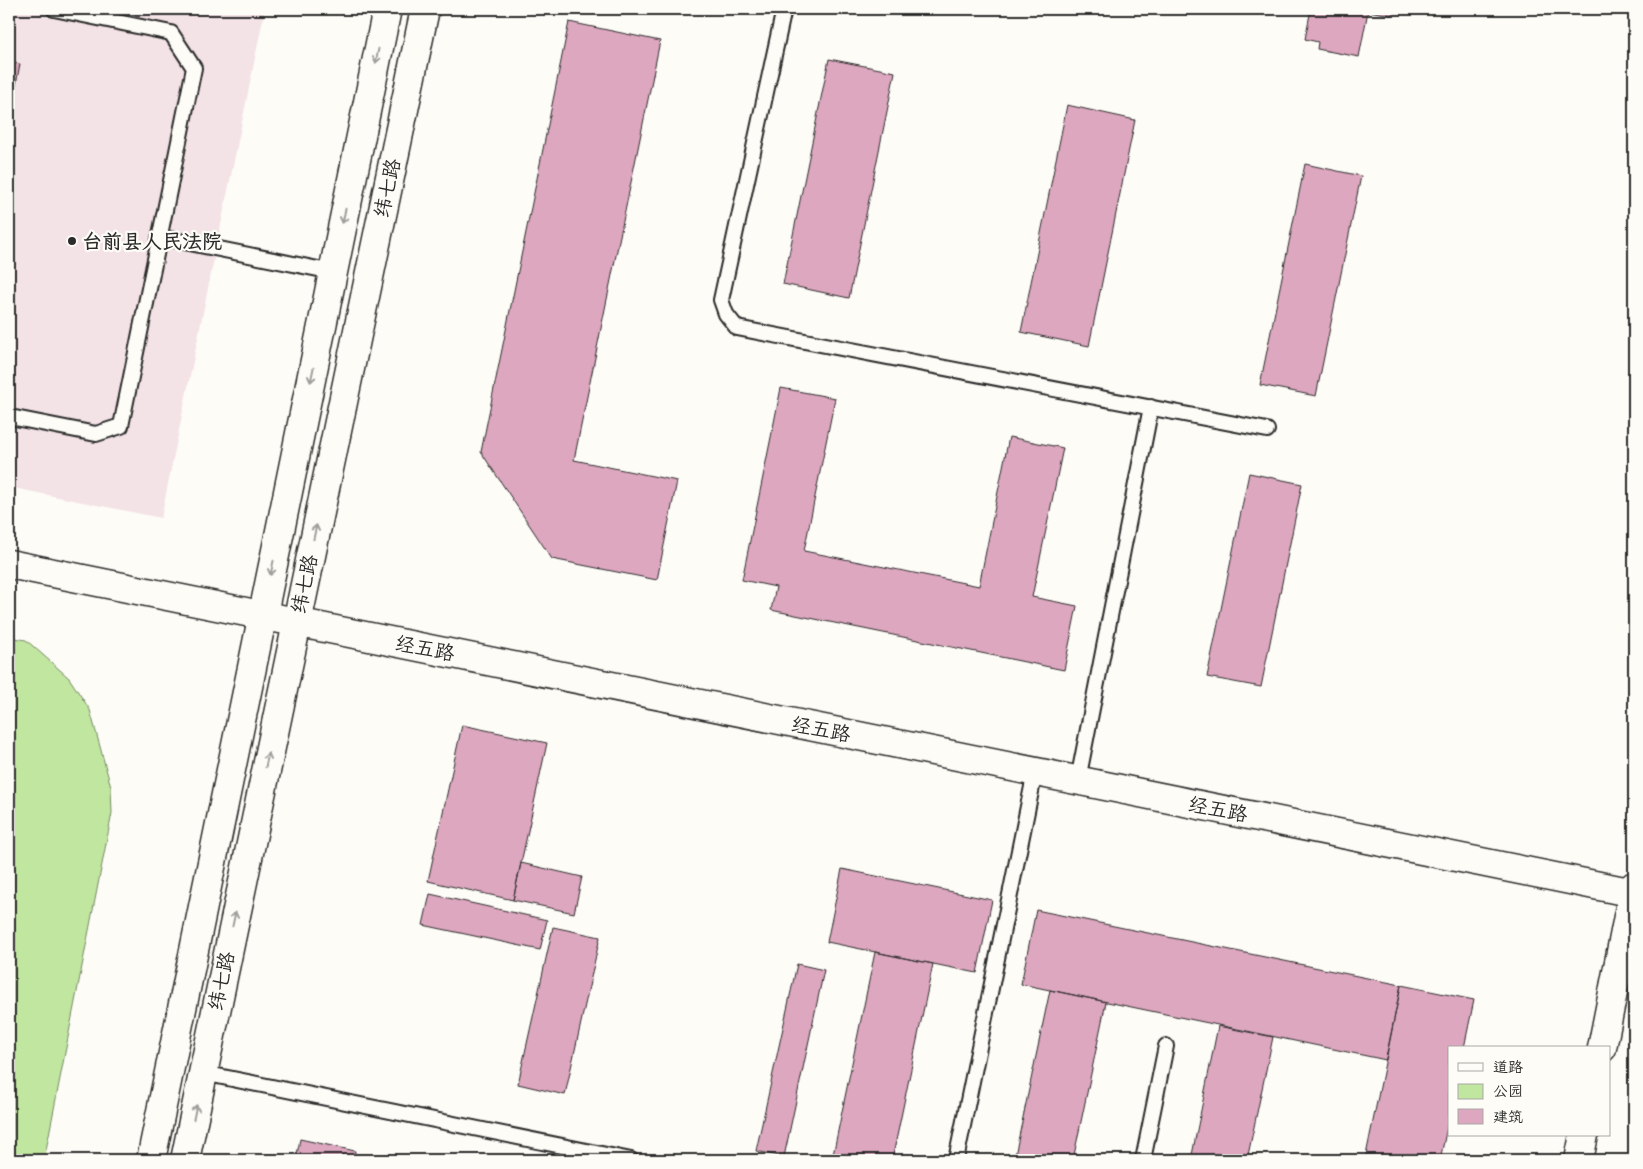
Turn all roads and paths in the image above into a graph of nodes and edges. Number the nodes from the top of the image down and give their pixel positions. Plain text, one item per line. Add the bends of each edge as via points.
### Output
1 (54, 9) edge
2 (387, 9) edge
3 (425, 9) edge
4 (784, 9) edge
5 (160, 237) junction
6 (333, 272) junction
7 (1151, 407) junction
8 (10, 417) dead end
9 (1267, 430) dead end
10 (9, 564) edge
11 (262, 615) junction
12 (296, 622) junction
13 (1035, 772) junction
14 (1078, 780) junction
15 (1634, 891) edge
16 (1166, 1046) dead end
17 (1602, 1046) edge
18 (203, 1073) junction
19 (1584, 1136) edge
20 (151, 1160) edge
21 (185, 1160) edge
22 (631, 1160) edge
23 (956, 1160) edge
24 (1143, 1160) edge
25 (1579, 1160) edge

1 - 5 lane via 171,33 194,68
2 -> 6 main road, 纬七路
12 -> 3 main road, 纬七路
4 - 7 lane via 721,300 726,314 737,328
5 - 6 lane
5 - 8 lane via 121,426 96,434
6 -> 11 main road, 纬七路
7 - 9 lane
7 - 14 lane
10 - 11 main road, 经五路
11 - 12 main road, 经五路
11 - 20 main road, 纬七路
12 - 13 main road, 经五路
18 -> 12 main road, 纬七路
13 - 14 main road, 经五路
13 - 23 lane
14 - 15 main road, 经五路
15 - 17 main road
16 - 24 lane
21 -> 18 main road, 纬七路
18 - 22 lane
19 - 25 main road

